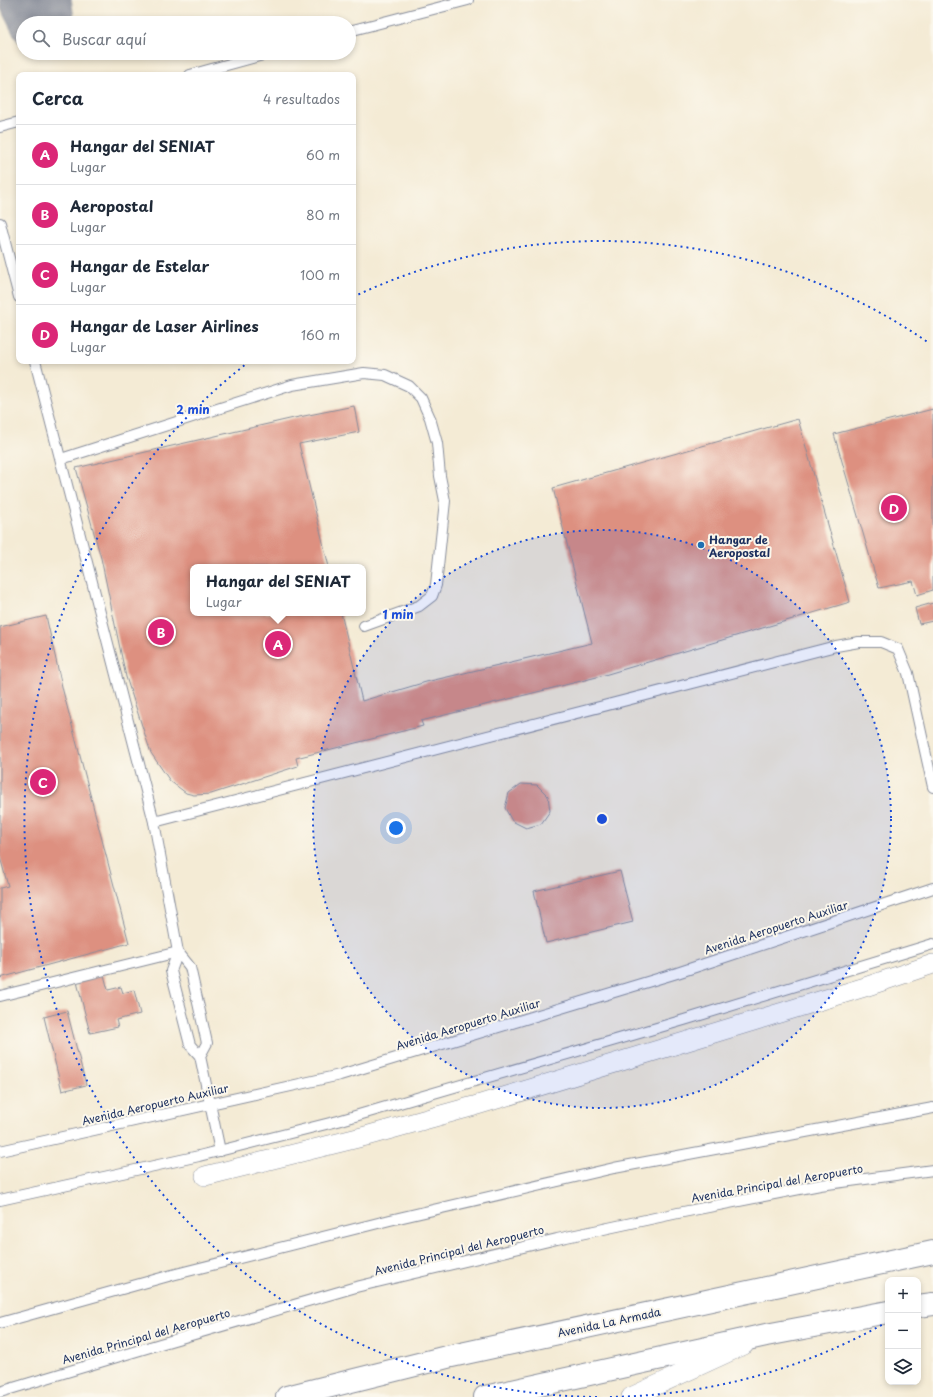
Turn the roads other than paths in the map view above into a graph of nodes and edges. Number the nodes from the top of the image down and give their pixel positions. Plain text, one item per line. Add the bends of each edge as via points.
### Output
1 (468, 0) edge
2 (356, 29) edge
3 (245, 60) edge
4 (201, 72) edge
5 (16, 123) edge
6 (0, 127) edge
7 (0, 223) edge
8 (16, 285) edge
9 (36, 364) edge
10 (60, 459) junction
11 (364, 626) dead end
12 (933, 787) edge
13 (154, 822) junction
14 (933, 888) edge
15 (933, 944) edge
16 (178, 952) junction
17 (933, 964) edge
18 (0, 996) edge
19 (200, 1056) junction
20 (210, 1104) junction
21 (933, 1108) edge
22 (0, 1151) edge
23 (220, 1151) junction
24 (933, 1170) edge
25 (205, 1176) dead end
26 (0, 1200) edge
27 (933, 1252) edge
28 (933, 1304) edge
29 (921, 1306) edge
30 (885, 1313) edge
31 (0, 1323) edge
32 (766, 1335) junction
33 (0, 1392) edge
34 (287, 1397) edge
35 (485, 1397) edge
36 (631, 1397) edge

1 - 2 lane
3 - 4 lane
5 - 6 lane
7 - 8 lane
9 - 10 lane
10 - 11 lane via 292,385 364,373 385,375 409,386 421,398 430,418 437,443 445,501 436,585 432,596 419,606
10 - 13 lane
12 - 13 lane via 908,673 898,649 881,642 859,642
13 - 16 lane
14 - 20 lane, Avenida Aeropuerto Auxiliar via 676,973 340,1075
15 - 23 lane via 338,1121
16 - 18 lane
16 - 19 lane via 190,967 207,1043
16 - 19 lane via 170,971 190,1045
17 - 25 street via 474,1106
19 - 20 lane
20 - 22 lane, Avenida Aeropuerto Auxiliar
20 - 23 lane
21 - 31 lane via 614,1168 172,1274
23 - 26 lane
24 - 33 lane, Avenida Principal del Aeropuerto via 820,1185 557,1238 356,1287
27 - 34 main road, Avenida La Armada via 454,1355
28 - 29 main road
30 - 32 main road
32 - 35 main road
32 - 36 street

